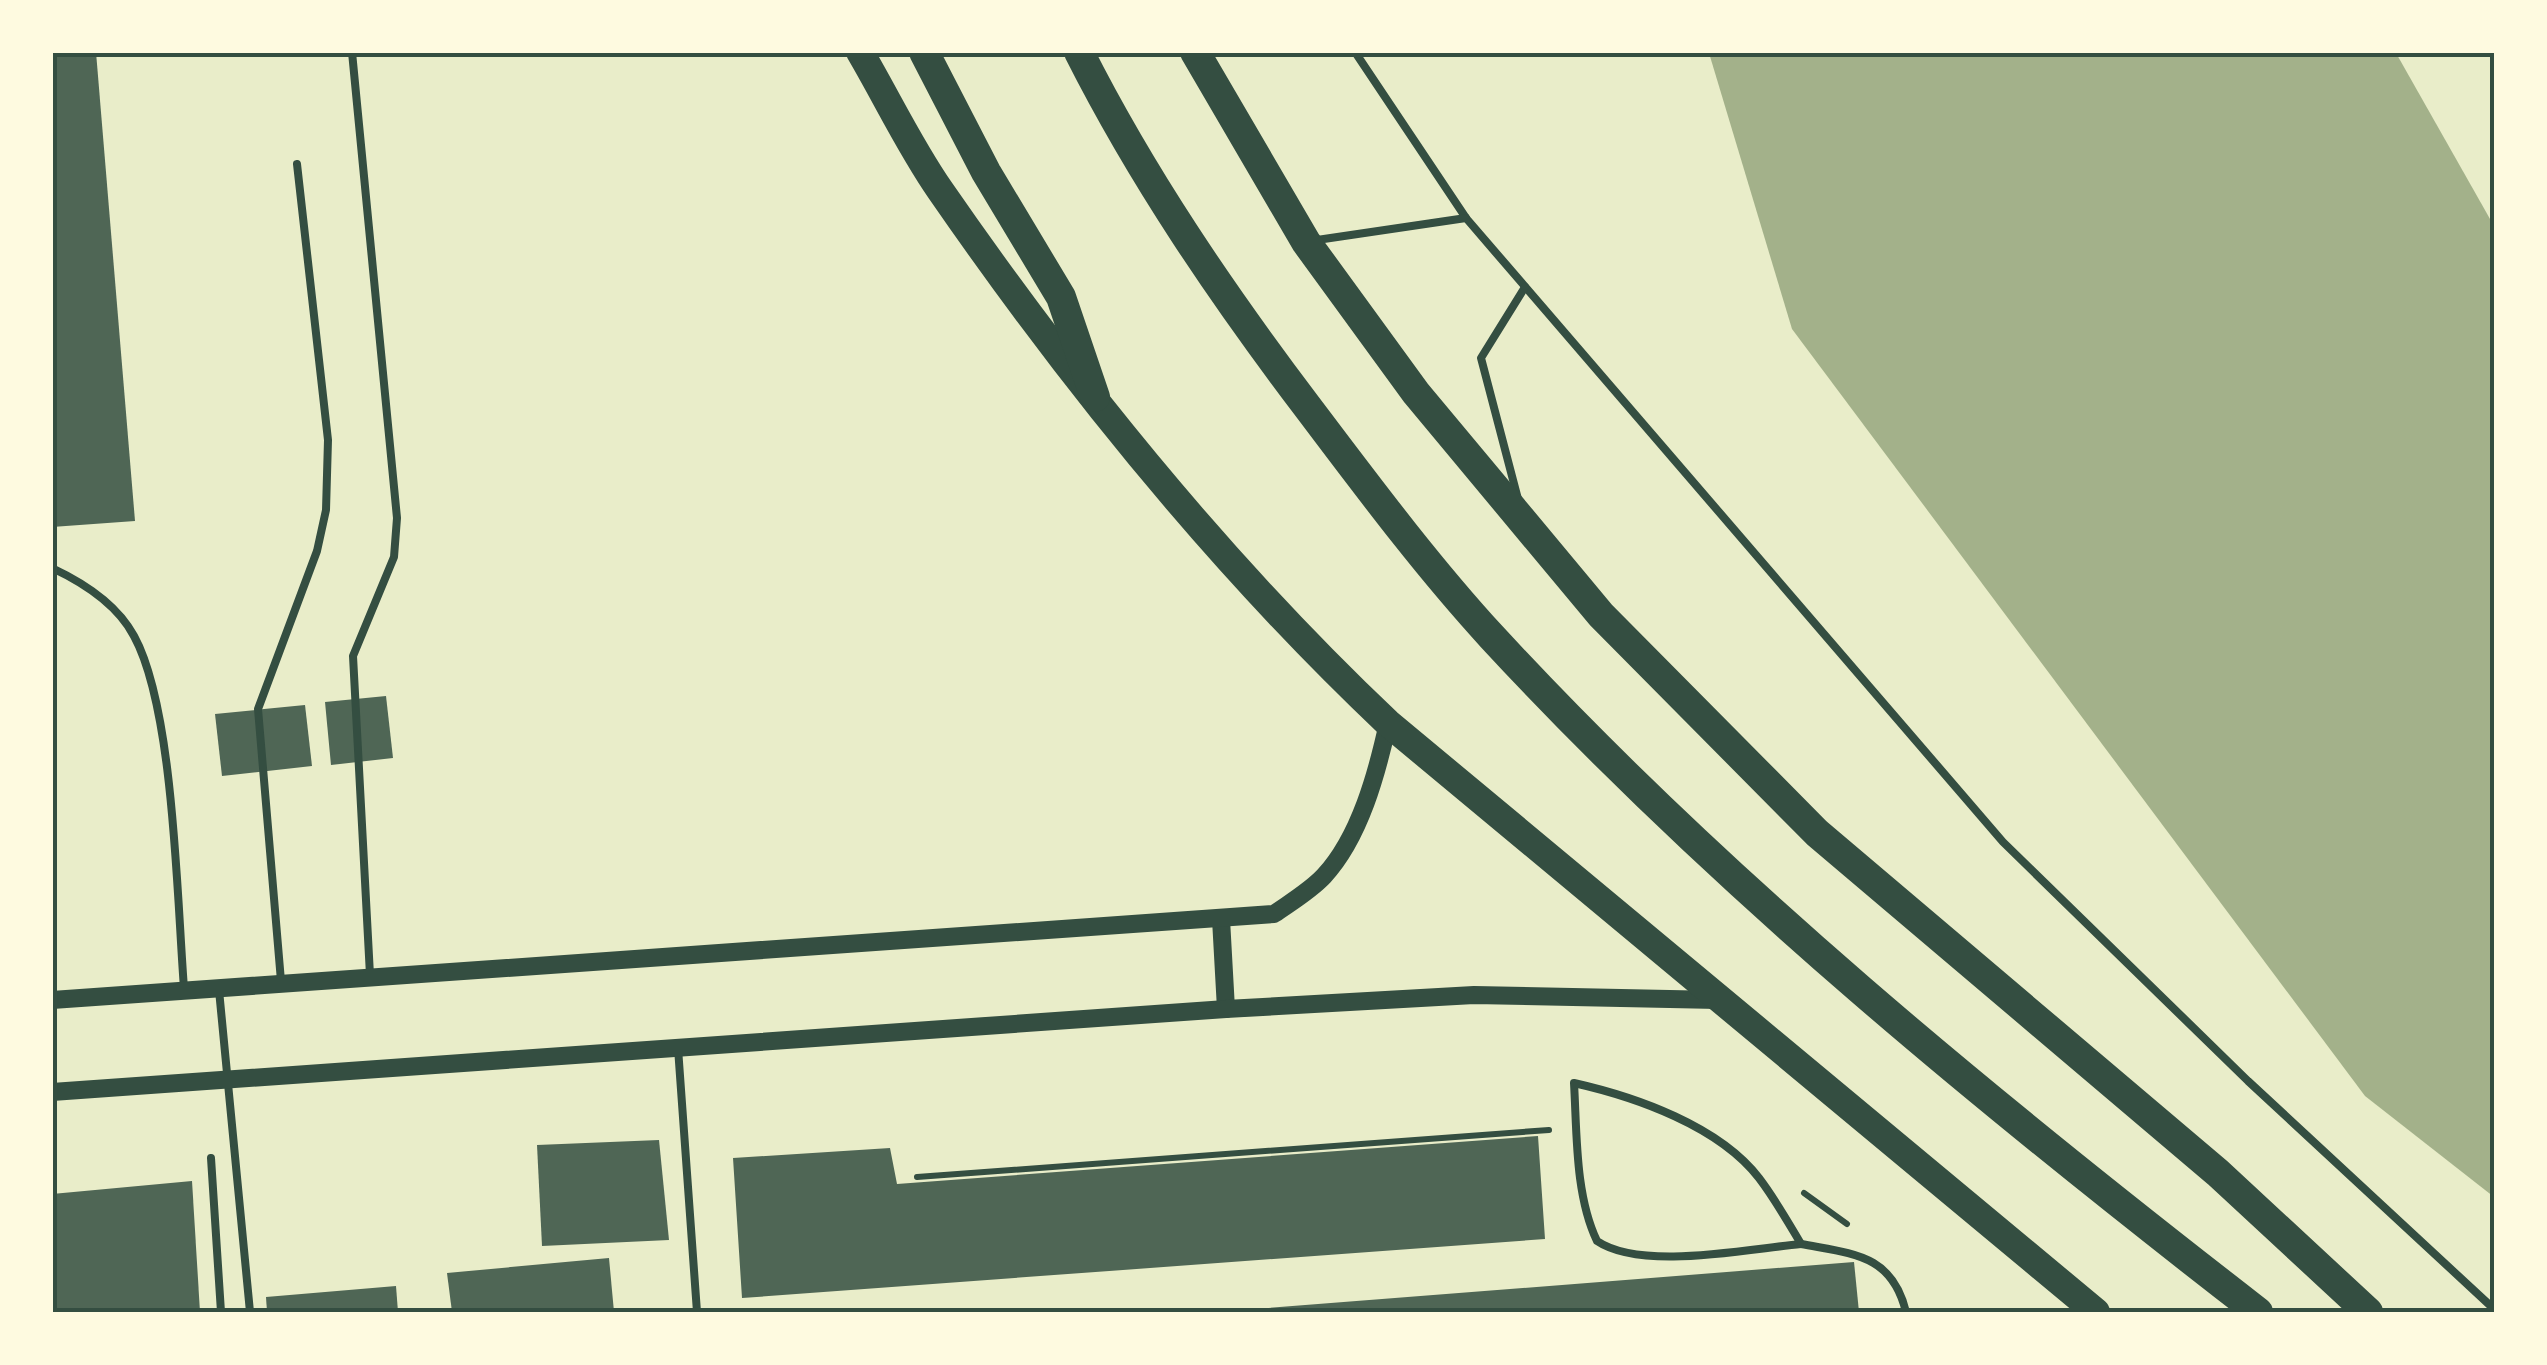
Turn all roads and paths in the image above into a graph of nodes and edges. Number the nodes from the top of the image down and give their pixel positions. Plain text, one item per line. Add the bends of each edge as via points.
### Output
1 (352, 52) edge
2 (860, 52) edge
3 (924, 52) edge
4 (1079, 52) edge
5 (1195, 52) edge
6 (1355, 52) edge
7 (297, 164) dead end
8 (1466, 218) junction
9 (1306, 242) junction
10 (1524, 287) junction
11 (1095, 397) junction
12 (1525, 522) junction
13 (52, 568) edge
14 (1388, 723) junction
15 (1221, 919) junction
16 (371, 979) junction
17 (281, 986) junction
18 (220, 990) junction
19 (185, 992) junction
20 (52, 1000) edge
21 (1718, 1000) junction
22 (1226, 1009) junction
23 (678, 1048) junction
24 (228, 1080) junction
25 (52, 1092) edge
26 (1577, 1129) junction
27 (211, 1158) dead end
28 (917, 1177) dead end
29 (1796, 1188) dead end
30 (1857, 1231) dead end
31 (1801, 1244) junction
32 (2494, 1309) edge
33 (221, 1312) edge
34 (250, 1312) edge
35 (697, 1312) edge
36 (1906, 1312) edge
37 (2096, 1312) edge
38 (2258, 1312) edge
39 (2368, 1312) edge

1 - 16 lane via 397,518 394,557 354,656
2 - 11 highway via 938,188
3 - 11 highway via 1061,297
4 - 38 highway via 1232,308 1491,636 1899,1025
5 - 9 highway
6 - 8 lane
7 - 17 lane via 328,440 327,492 318,552 258,709
8 - 9 lane
8 - 10 lane
9 - 12 highway via 1416,393
10 - 12 lane via 1482,358
10 - 32 lane via 2003,842
11 - 14 highway via 1231,565
12 - 39 highway via 1601,615 1817,833 2218,1174
13 - 19 lane via 114,608 148,669 164,762
14 - 15 street via 1370,790 1326,874 1274,914
14 - 21 highway
15 - 16 street
15 - 22 street
16 - 17 street
17 - 18 street
18 - 19 street
18 - 24 lane
19 - 20 street
21 - 22 street via 1474,996
21 - 37 highway
22 - 23 street
23 - 24 street
23 - 35 lane
24 - 25 street
24 - 34 lane
26 - 28 path
26 - 31 lane via 1590,1226 1609,1249 1653,1256
26 - 31 lane via 1574,1082 1661,1112 1758,1176
27 - 33 lane
29 - 30 path
31 - 36 lane via 1862,1256 1883,1268 1899,1286

